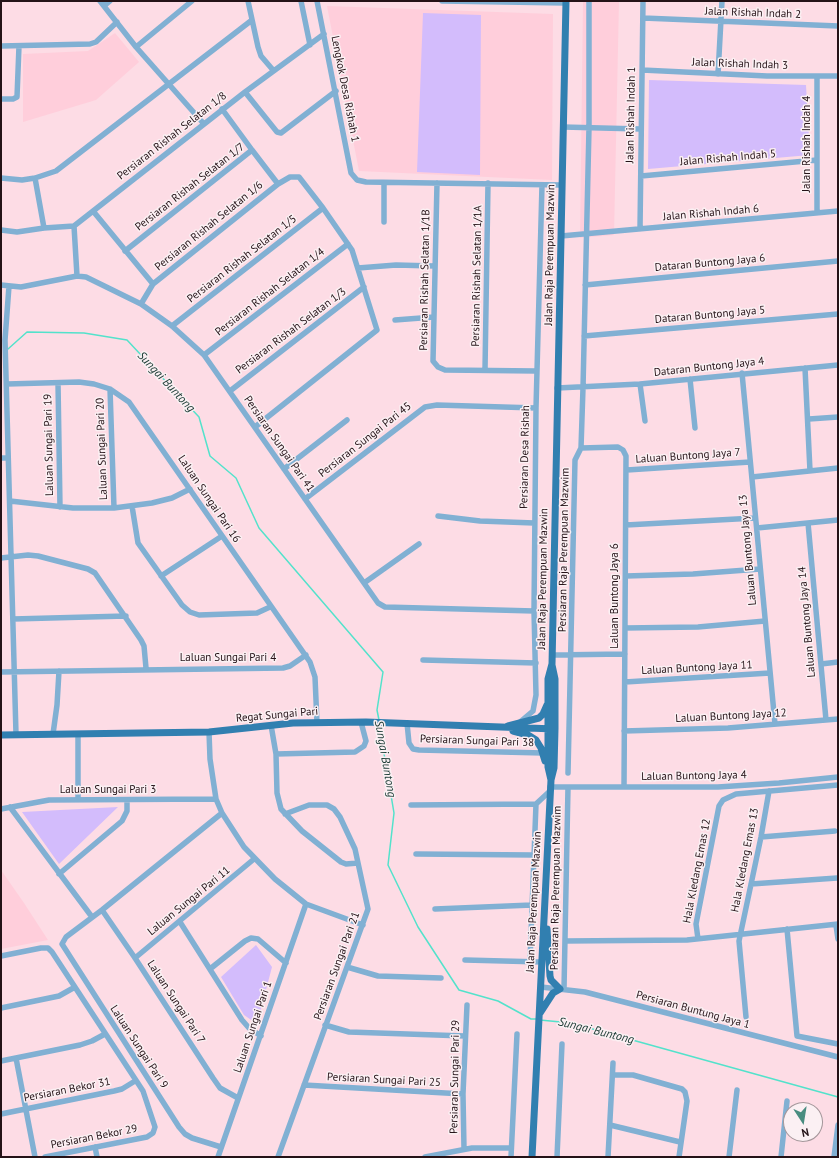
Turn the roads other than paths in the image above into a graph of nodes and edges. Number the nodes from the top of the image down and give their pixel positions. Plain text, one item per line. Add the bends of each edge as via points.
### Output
1 (100, 1) edge
2 (110, 1) edge
3 (192, 1) edge
4 (248, 1) edge
5 (301, 1) edge
6 (317, 1) edge
7 (442, 1) edge
8 (488, 1) edge
9 (589, 1) edge
10 (643, 1) edge
11 (722, 1) edge
12 (539, 2) edge
13 (566, 2) edge
14 (104, 6) junction
15 (643, 18) junction
16 (252, 20) junction
17 (117, 22) junction
18 (722, 22) junction
19 (838, 26) edge
20 (324, 34) junction
21 (310, 45) junction
22 (1, 46) edge
23 (19, 46) junction
24 (136, 46) junction
25 (273, 70) junction
26 (642, 70) junction
27 (718, 74) junction
28 (817, 76) junction
29 (838, 76) edge
30 (169, 84) junction
31 (336, 91) junction
32 (245, 92) junction
33 (1, 99) edge
34 (222, 109) junction
35 (204, 124) junction
36 (563, 127) junction
37 (589, 128) junction
38 (640, 129) junction
39 (252, 150) junction
40 (816, 160) junction
41 (641, 176) junction
42 (1, 178) edge
43 (35, 178) junction
44 (384, 183) junction
45 (437, 183) junction
46 (488, 183) junction
47 (278, 184) junction
48 (542, 185) junction
49 (562, 185) junction
50 (324, 208) junction
51 (838, 210) edge
52 (93, 211) junction
53 (817, 213) junction
54 (384, 222) dead end
55 (74, 226) junction
56 (44, 228) junction
57 (640, 229) junction
58 (1, 230) edge
59 (586, 234) junction
60 (561, 236) junction
61 (348, 244) junction
62 (125, 251) junction
63 (838, 261) edge
64 (434, 266) junction
65 (358, 268) junction
66 (77, 276) junction
67 (153, 284) junction
68 (1, 285) edge
69 (585, 285) junction
70 (9, 286) junction
71 (364, 287) junction
72 (141, 304) junction
73 (838, 314) edge
74 (434, 317) junction
75 (395, 320) dead end
76 (172, 326) junction
77 (584, 336) junction
78 (204, 356) junction
79 (838, 365) edge
80 (805, 368) junction
81 (485, 370) junction
82 (536, 371) junction
83 (742, 373) junction
84 (690, 379) junction
85 (58, 383) junction
86 (7, 384) junction
87 (640, 384) junction
88 (558, 388) junction
89 (582, 388) junction
90 (110, 389) junction
91 (230, 390) junction
92 (536, 408) junction
93 (838, 416) edge
94 (808, 419) junction
95 (347, 420) dead end
96 (645, 420) dead end
97 (255, 427) junction
98 (695, 428) dead end
99 (581, 448) junction
100 (1, 458) edge
101 (8, 458) junction
102 (750, 462) junction
103 (838, 468) edge
104 (284, 469) junction
105 (626, 470) junction
106 (810, 471) junction
107 (752, 477) junction
108 (190, 489) junction
109 (305, 499) junction
110 (10, 501) junction
111 (132, 506) junction
112 (60, 507) junction
113 (114, 508) junction
114 (438, 516) dead end
115 (755, 518) junction
116 (838, 520) edge
117 (534, 523) junction
118 (808, 523) junction
119 (626, 525) junction
120 (757, 528) junction
121 (222, 536) junction
122 (419, 544) dead end
123 (11, 556) junction
124 (1, 558) edge
125 (760, 569) junction
126 (160, 576) junction
127 (626, 576) junction
128 (364, 583) junction
129 (270, 607) junction
130 (534, 611) junction
131 (126, 616) junction
132 (13, 619) junction
133 (765, 621) junction
134 (625, 628) junction
135 (625, 654) junction
136 (306, 655) junction
137 (552, 655) junction
138 (572, 655) junction
139 (423, 660) dead end
140 (838, 662) edge
141 (536, 663) junction
142 (552, 664) junction
143 (821, 664) junction
144 (146, 668) junction
145 (58, 671) junction
146 (1, 672) edge
147 (14, 672) junction
148 (770, 674) junction
149 (625, 682) junction
150 (548, 697) junction
151 (838, 719) edge
152 (826, 720) junction
153 (363, 722) junction
154 (520, 722) junction
155 (317, 723) junction
156 (407, 723) junction
157 (775, 724) junction
158 (271, 725) junction
159 (504, 728) junction
160 (552, 729) junction
161 (624, 730) junction
162 (209, 732) junction
163 (16, 734) junction
164 (52, 734) junction
165 (78, 734) junction
166 (1, 735) edge
167 (543, 753) junction
168 (276, 754) junction
169 (548, 772) junction
170 (568, 773) dead end
171 (838, 777) edge
172 (838, 785) edge
173 (550, 786) junction
174 (568, 787) junction
175 (624, 787) junction
176 (769, 791) junction
177 (216, 799) junction
178 (78, 800) junction
179 (127, 800) junction
180 (536, 804) junction
181 (411, 805) dead end
182 (10, 807) junction
183 (1, 809) edge
184 (222, 813) junction
185 (285, 814) junction
186 (835, 831) dead end
187 (761, 837) junction
188 (416, 854) dead end
189 (534, 855) junction
190 (254, 859) junction
191 (358, 863) junction
192 (59, 874) junction
193 (837, 878) dead end
194 (751, 884) junction
195 (306, 904) junction
196 (532, 905) junction
197 (435, 909) dead end
198 (102, 910) junction
199 (544, 915) junction
200 (92, 917) junction
201 (180, 922) junction
202 (837, 924) edge
203 (363, 925) junction
204 (787, 929) junction
205 (740, 934) junction
206 (698, 939) junction
207 (838, 939) edge
208 (565, 941) junction
209 (1, 956) edge
210 (135, 958) junction
211 (466, 960) dead end
212 (530, 961) junction
213 (542, 962) junction
214 (286, 963) junction
215 (347, 968) junction
216 (210, 969) junction
217 (441, 978) dead end
218 (75, 987) junction
219 (541, 987) junction
220 (562, 989) junction
221 (467, 1005) dead end
222 (1, 1008) edge
223 (540, 1014) junction
224 (746, 1017) dead end
225 (326, 1026) junction
226 (105, 1034) junction
227 (517, 1034) dead end
228 (261, 1036) junction
229 (465, 1036) junction
230 (562, 1044) dead end
231 (838, 1044) edge
232 (838, 1057) edge
233 (16, 1058) junction
234 (1, 1061) edge
235 (613, 1063) dead end
236 (613, 1075) junction
237 (134, 1081) junction
238 (304, 1085) junction
239 (737, 1090) dead end
240 (462, 1094) junction
241 (238, 1098) junction
242 (787, 1101) dead end
243 (26, 1109) junction
244 (1, 1114) edge
245 (610, 1125) junction
246 (838, 1125) edge
247 (680, 1142) junction
248 (95, 1147) junction
249 (221, 1148) junction
250 (511, 1148) junction
251 (464, 1149) junction
252 (446, 1155) edge
253 (35, 1157) edge
254 (45, 1157) edge
255 (97, 1157) edge
256 (218, 1157) edge
257 (278, 1157) edge
258 (425, 1157) edge
259 (511, 1157) edge
260 (532, 1157) edge
261 (558, 1157) edge
262 (608, 1157) edge
263 (679, 1157) edge
264 (729, 1157) edge
265 (780, 1157) edge
266 (834, 1157) edge

1 - 14 street
2 - 14 street
3 - 24 street
4 - 16 street
5 - 21 street
6 - 20 street, Lengkok Desa Rishah 1
7 - 8 street
8 - 12 street
9 - 37 street, Persiaran Raja Perempuan Mazwim
10 - 15 street, Jalan Rishah Indah 1
11 - 18 street
12 - 13 street
13 - 36 main road, Jalan Raja Perempuan Mazwin
14 - 17 street
15 - 18 street, Jalan Rishah Indah 2
15 - 26 street, Jalan Rishah Indah 1
16 - 25 street via 261,56
16 - 30 street
17 - 23 street via 96,42 90,44
17 - 24 street
18 - 19 street, Jalan Rishah Indah 2
18 - 27 street
20 - 21 street, Persiaran Rishah Selatan 1/8
20 - 31 street, Lengkok Desa Rishah 1
21 - 25 street, Persiaran Rishah Selatan 1/8
22 - 23 street
23 - 33 street via 18,97
24 - 30 street
25 - 32 street, Persiaran Rishah Selatan 1/8
26 - 27 street, Jalan Rishah Indah 3
26 - 38 street, Jalan Rishah Indah 1
27 - 28 street, Jalan Rishah Indah 3
28 - 29 street, Jalan Rishah Indah 3
28 - 40 street, Jalan Rishah Indah 4
30 - 35 street
30 - 43 street via 56,171
31 - 32 street via 281,133 277,132
31 - 44 street, Lengkok Desa Rishah 1 via 351,173 357,180
32 - 34 street, Persiaran Rishah Selatan 1/8
34 - 35 street, Persiaran Rishah Selatan 1/8
34 - 39 street
35 - 52 street, Persiaran Rishah Selatan 1/8
36 - 37 street
36 - 49 main road, Jalan Raja Perempuan Mazwin
37 - 38 street
37 - 59 street, Persiaran Raja Perempuan Mazwim
38 - 41 street, Jalan Rishah Indah 1
39 - 47 street, Persiaran Rishah Selatan 1/7
39 - 62 street, Persiaran Rishah Selatan 1/7
40 - 41 street, Jalan Rishah Indah 5
40 - 53 street, Jalan Rishah Indah 4
41 - 57 street, Jalan Rishah Indah 1
42 - 43 street
43 - 56 street
44 - 45 street
44 - 54 street
45 - 46 street
45 - 64 street, Persiaran Rishah Selatan 1/1B
46 - 48 street
46 - 81 street, Persiaran Rishah Selatan 1/1A
47 - 50 street, Persiaran Rishah Selatan 1/6 via 290,177 298,177
47 - 67 street, Persiaran Rishah Selatan 1/6
48 - 49 street
48 - 82 street, Persiaran Desa Rishah
49 - 60 main road, Jalan Raja Perempuan Mazwin
50 - 61 street
50 - 76 street, Persiaran Rishah Selatan 1/5
51 - 53 street, Jalan Rishah Indah 6
52 - 55 street, Persiaran Rishah Selatan 1/8
52 - 62 street
53 - 57 street, Jalan Rishah Indah 6
55 - 56 street
55 - 66 street
56 - 58 street via 17,232
57 - 59 street, Jalan Rishah Indah 6
59 - 60 street, Jalan Rishah Indah 6
59 - 69 street, Persiaran Raja Perempuan Mazwim
60 - 88 main road, Jalan Raja Perempuan Mazwin
61 - 65 street
61 - 78 street, Persiaran Rishah Selatan 1/4
62 - 67 street
63 - 69 street, Dataran Buntong Jaya 6
64 - 65 street
64 - 74 street, Persiaran Rishah Selatan 1/1B
65 - 71 street
66 - 70 street, Persiaran Sungai Pari 41 via 32,286
66 - 72 street, Persiaran Sungai Pari 41 via 96,280
67 - 72 street, Persiaran Rishah Selatan 1/6
68 - 70 street, Persiaran Sungai Pari 41
69 - 77 street, Persiaran Raja Perempuan Mazwim
70 - 86 street via 5,340
71 - 91 street, Persiaran Rishah Selatan 1/3
71 - 97 street via 378,330
72 - 76 street, Persiaran Sungai Pari 41
73 - 77 street, Dataran Buntong Jaya 5
74 - 75 street
74 - 81 street, Persiaran Rishah Selatan 1/1B via 433,361 438,367 446,370
76 - 78 street, Persiaran Sungai Pari 41
77 - 89 street, Persiaran Raja Perempuan Mazwim
78 - 91 street, Persiaran Sungai Pari 41
79 - 80 street, Dataran Buntong Jaya 4
80 - 83 street, Dataran Buntong Jaya 4
80 - 94 street
81 - 82 street
82 - 92 street, Persiaran Desa Rishah
83 - 84 street, Dataran Buntong Jaya 4
83 - 102 street, Laluan Buntong Jaya 13
84 - 87 street, Dataran Buntong Jaya 4
84 - 98 street
85 - 86 street, Laluan Sungai Pari 16
85 - 90 street, Laluan Sungai Pari 16 via 79,382
85 - 112 street, Laluan Sungai Pari 19
86 - 101 street
87 - 89 street, Dataran Buntong Jaya 4
87 - 96 street
88 - 89 street, Dataran Buntong Jaya 4
88 - 137 main road, Jalan Raja Perempuan Mazwin
89 - 99 street, Persiaran Raja Perempuan Mazwim
90 - 108 street, Laluan Sungai Pari 16 via 129,402 140,414
90 - 113 street, Laluan Sungai Pari 20
91 - 97 street, Persiaran Sungai Pari 41
92 - 109 street, Persiaran Sungai Pari 45 via 437,405 425,407
92 - 117 street, Persiaran Desa Rishah
93 - 94 street
94 - 106 street
95 - 104 street
97 - 104 street, Persiaran Sungai Pari 41
99 - 105 street, Laluan Buntong Jaya 6 via 618,447 626,456
99 - 138 street, Persiaran Raja Perempuan Mazwim via 575,460
100 - 101 street
101 - 110 street
102 - 105 street, Laluan Buntong Jaya 7
102 - 107 street, Laluan Buntong Jaya 13
103 - 106 street
104 - 109 street, Persiaran Sungai Pari 41
105 - 119 street, Laluan Buntong Jaya 6
106 - 107 street
107 - 115 street, Laluan Buntong Jaya 13
108 - 111 street via 172,498
108 - 121 street, Laluan Sungai Pari 16
109 - 128 street, Persiaran Sungai Pari 41
110 - 112 street
110 - 123 street
111 - 113 street
111 - 126 street via 138,543
112 - 113 street
114 - 117 street
115 - 119 street
115 - 120 street, Laluan Buntong Jaya 13
116 - 118 street
117 - 130 street, Persiaran Desa Rishah
118 - 120 street
118 - 143 street, Laluan Buntong Jaya 14
119 - 127 street, Laluan Buntong Jaya 6
120 - 125 street, Laluan Buntong Jaya 13
121 - 126 street
121 - 129 street, Laluan Sungai Pari 16
122 - 128 street
123 - 124 street
123 - 131 street via 38,556 88,569 100,579
123 - 132 street
125 - 127 street
125 - 133 street, Laluan Buntong Jaya 13
126 - 129 street via 190,612 257,613
127 - 134 street, Laluan Buntong Jaya 6
128 - 130 street, Persiaran Sungai Pari 41 via 384,607
129 - 136 street, Laluan Sungai Pari 16
130 - 141 street, Persiaran Desa Rishah
131 - 132 street
131 - 144 street via 144,646
132 - 147 street
133 - 134 street via 698,627
133 - 148 street, Laluan Buntong Jaya 13
134 - 135 street, Laluan Buntong Jaya 6
135 - 138 street
135 - 149 street, Laluan Buntong Jaya 6
136 - 144 street, Laluan Sungai Pari 4 via 296,663 283,668
136 - 155 street, Laluan Sungai Pari 16 via 314,670
137 - 138 street
137 - 142 main road, Jalan Raja Perempuan Mazwin
138 - 170 street, Persiaran Raja Perempuan Mazwim
139 - 141 street
140 - 143 street
141 - 154 street, Persiaran Desa Rishah via 534,708 531,714
142 - 150 main road, Jalan Raja Perempuan Mazwin via 548,679
142 - 160 main road via 555,679
143 - 152 street, Laluan Buntong Jaya 14
144 - 145 street, Laluan Sungai Pari 4
145 - 147 street, Laluan Sungai Pari 4
145 - 164 street via 57,705
146 - 147 street, Laluan Sungai Pari 4
147 - 163 street
148 - 149 street, Laluan Buntong Jaya 11
148 - 157 street, Laluan Buntong Jaya 13
149 - 161 street, Laluan Buntong Jaya 6
150 - 154 main road via 546,709 539,718
150 - 160 main road, Jalan Raja Perempuan Mazwin
151 - 152 street, Laluan Buntong Jaya 12
152 - 157 street, Laluan Buntong Jaya 12
153 - 155 main road, Regat Sungai Pari
153 - 156 main road, Regat Sungai Pari
153 - 168 street via 366,741 364,746 355,752
154 - 159 main road
155 - 158 main road, Regat Sungai Pari
156 - 159 main road, Regat Sungai Pari
156 - 167 street, Persiaran Sungai Pari 38 via 409,743 413,749
157 - 161 street, Laluan Buntong Jaya 12
158 - 162 main road, Regat Sungai Pari
158 - 168 street
159 - 160 main road, Regat Sungai Pari
159 - 167 main road via 536,740
160 - 169 main road, Jalan Raja Perempuan Mazwin
160 - 173 main road via 554,768
161 - 175 street, Laluan Buntong Jaya 6
162 - 165 main road, Regat Sungai Pari
162 - 177 street
163 - 164 main road, Regat Sungai Pari
163 - 166 main road, Regat Sungai Pari
164 - 165 main road, Regat Sungai Pari
165 - 178 street
167 - 169 main road
168 - 185 street via 277,793
169 - 173 main road, Jalan Raja Perempuan Mazwin
171 - 175 street, Laluan Buntong Jaya 4 via 718,787
172 - 176 street
173 - 174 street, Laluan Buntong Jaya 4
173 - 180 street
173 - 199 main road, Jalan Raja Perempuan Mazwin
174 - 175 street, Laluan Buntong Jaya 4
174 - 208 street, Persiaran Raja Perempuan Mazwim
176 - 187 street, Hala Kledang Emas 13
176 - 206 street, Hala Kledang Emas 12 via 736,794 727,797 720,806 696,924
177 - 179 street, Laluan Sungai Pari 3
177 - 184 street
178 - 179 street, Laluan Sungai Pari 3
178 - 182 street, Laluan Sungai Pari 3 via 38,801
179 - 192 street via 127,811 122,821
180 - 181 street
180 - 189 street
182 - 183 street, Laluan Sungai Pari 3
182 - 192 street
184 - 190 street
184 - 198 street
185 - 191 street via 341,862
185 - 191 street, Persiaran Sungai Pari 21 via 309,805 327,805 334,809 350,837
186 - 187 street
187 - 194 street, Hala Kledang Emas 13
188 - 189 street
189 - 196 street
190 - 195 street
190 - 201 street, Laluan Sungai Pari 11
191 - 203 street, Persiaran Sungai Pari 21 via 368,909
192 - 200 street
193 - 194 street
194 - 205 street, Hala Kledang Emas 13
195 - 203 street
195 - 214 street, Laluan Sungai Pari 1
196 - 197 street
196 - 212 street
198 - 200 street
198 - 210 street, Laluan Sungai Pari 7
199 - 213 main road, Jalan Raja Perempuan Mazwin
199 - 220 main road via 550,976
200 - 249 street, Laluan Sungai Pari 9 via 66,937 62,944 63,948 179,1127 192,1138
201 - 210 street, Laluan Sungai Pari 11
201 - 216 street
202 - 204 street
202 - 207 street
203 - 215 street, Persiaran Sungai Pari 21
204 - 205 street
204 - 231 street via 797,1036
205 - 206 street
205 - 224 street, Hala Kledang Emas 13 via 739,949
206 - 208 street
208 - 220 street, Persiaran Raja Perempuan Mazwim
209 - 218 street via 48,948
210 - 241 street, Laluan Sungai Pari 7 via 220,1088
211 - 212 street
212 - 213 street
213 - 219 main road, Jalan Raja Perempuan Mazwin
214 - 216 street via 258,939 251,938 245,940
214 - 228 street, Laluan Sungai Pari 1
215 - 217 street via 378,976
215 - 225 street, Persiaran Sungai Pari 21
216 - 228 street via 242,1020
218 - 222 street via 59,996
218 - 226 street
219 - 220 street, Persiaran Buntung Jaya 1
219 - 223 main road, Jalan Raja Perempuan Mazwin
220 - 223 main road via 553,993
220 - 232 street, Persiaran Buntung Jaya 1 via 585,992
221 - 229 street, Persiaran Sungai Pari 29
223 - 260 main road, Jalan Raja Perempuan Mazwin
225 - 229 street via 349,1032
225 - 238 street, Persiaran Sungai Pari 21
226 - 233 street via 80,1045
226 - 237 street
227 - 250 street
228 - 241 street, Laluan Sungai Pari 1
229 - 240 street, Persiaran Sungai Pari 29
230 - 261 street
233 - 234 street
233 - 243 street
235 - 236 street
236 - 245 street
236 - 247 street via 633,1075 685,1092 687,1101
237 - 243 street, Persiaran Bekor 31 via 122,1089
237 - 248 street, Persiaran Bekor 29 via 146,1098 155,1128 153,1133 147,1137
238 - 240 street, Persiaran Sungai Pari 25
238 - 257 street, Persiaran Sungai Pari 21
239 - 264 street
240 - 251 street, Persiaran Sungai Pari 29
241 - 249 street, Laluan Sungai Pari 1
242 - 265 street
243 - 244 street, Persiaran Bekor 31
243 - 253 street
245 - 247 street
245 - 262 street
246 - 266 street
247 - 263 street
248 - 254 street, Persiaran Bekor 29
248 - 255 street
249 - 256 street, Laluan Sungai Pari 1
250 - 251 street
250 - 259 street
251 - 252 street
252 - 258 street

